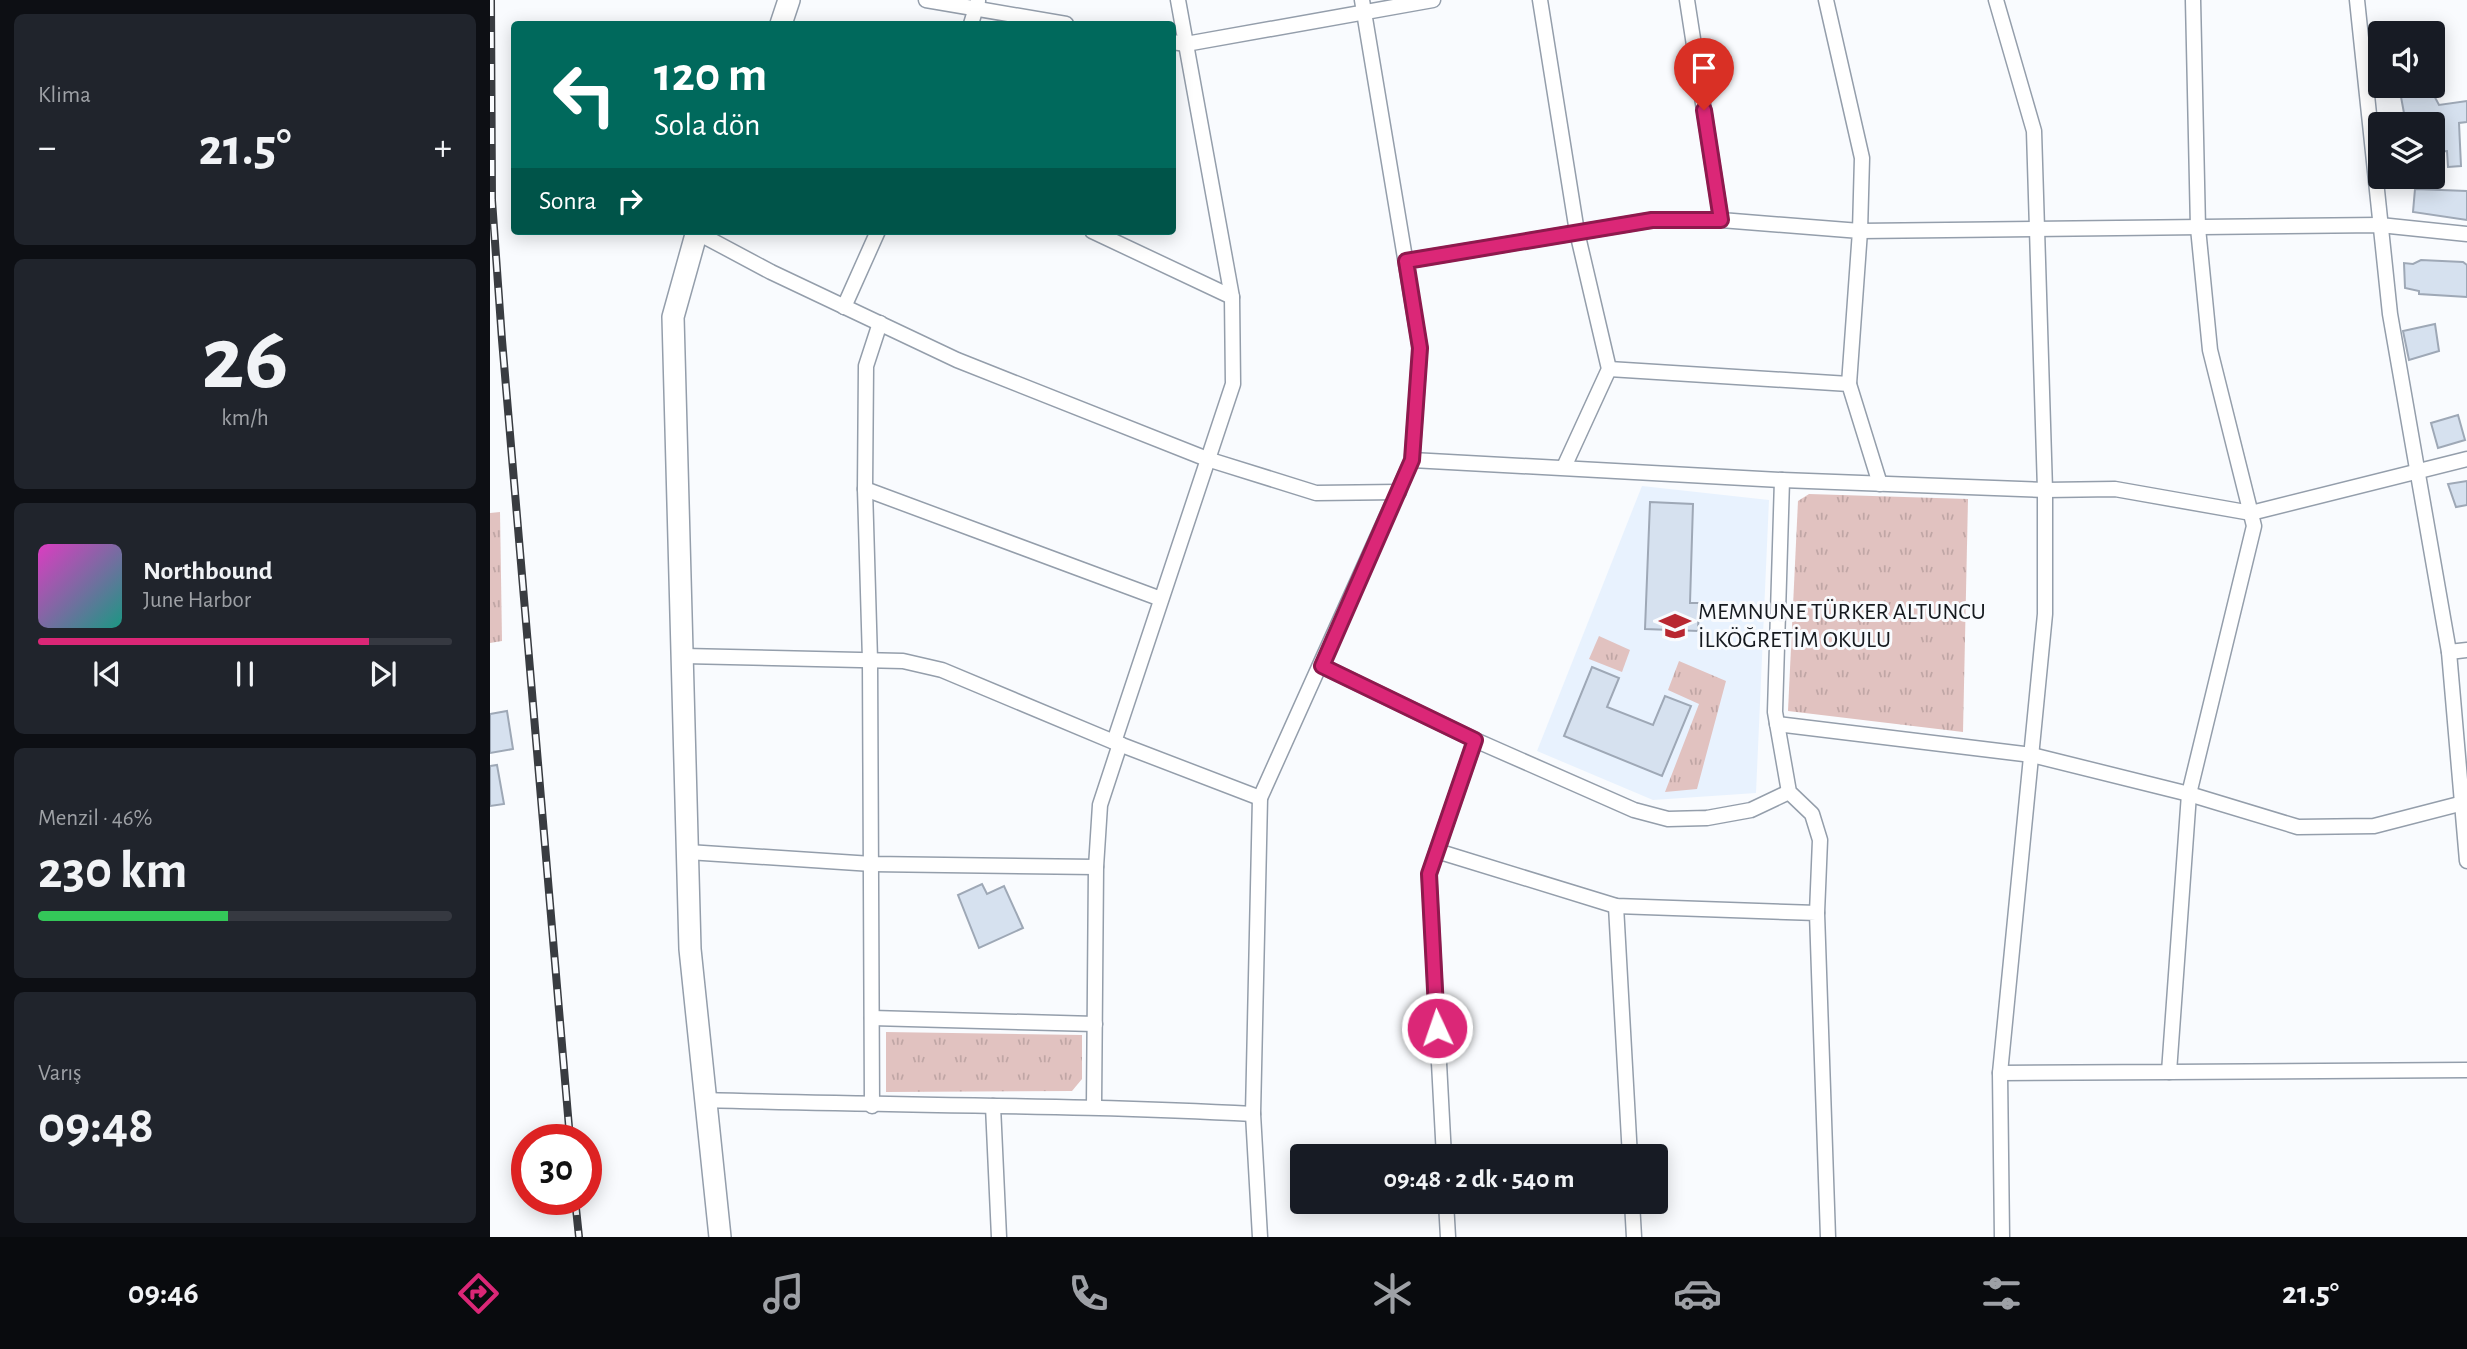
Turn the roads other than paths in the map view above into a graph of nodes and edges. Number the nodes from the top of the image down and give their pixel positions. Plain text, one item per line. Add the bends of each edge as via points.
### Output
1 (789, 0) edge
2 (926, 0) edge
3 (1178, 0) edge
4 (1433, 0) edge
5 (1540, 0) edge
6 (1687, 0) edge
7 (1826, 0) edge
8 (1996, 0) edge
9 (2193, 0) edge
10 (2357, 0) edge
11 (977, 5) edge
12 (1363, 6) edge
13 (782, 21) edge
14 (1052, 21) edge
15 (1179, 43) edge
16 (1721, 220) junction
17 (2380, 225) junction
18 (2198, 228) junction
19 (1860, 231) junction
20 (2035, 231) junction
21 (1577, 232) junction
22 (2467, 234) edge
23 (695, 235) edge
24 (702, 235) edge
25 (876, 235) edge
26 (1100, 235) edge
27 (1406, 261) junction
28 (1232, 297) junction
29 (844, 307) junction
30 (880, 323) junction
31 (1609, 369) junction
32 (1849, 384) junction
33 (1207, 459) junction
34 (2467, 459) edge
35 (1412, 460) junction
36 (1564, 467) junction
37 (2419, 471) junction
38 (1782, 480) junction
39 (1880, 484) junction
40 (865, 489) junction
41 (2045, 490) junction
42 (1399, 492) junction
43 (2251, 513) junction
44 (1161, 599) junction
45 (2467, 650) edge
46 (2449, 652) junction
47 (684, 656) junction
48 (870, 660) junction
49 (1322, 666) junction
50 (1777, 724) junction
51 (1475, 740) junction
52 (1117, 743) junction
53 (2032, 755) junction
54 (1790, 792) junction
55 (2189, 794) junction
56 (1260, 797) junction
57 (2466, 802) edge
58 (1437, 851) junction
59 (688, 852) junction
60 (2467, 861) edge
61 (872, 864) junction
62 (1096, 867) junction
63 (1616, 906) junction
64 (1817, 913) junction
65 (872, 1018) junction
66 (1094, 1024) junction
67 (2467, 1070) edge
68 (2169, 1072) junction
69 (2000, 1073) junction
70 (706, 1100) junction
71 (993, 1105) junction
72 (1094, 1105) junction
73 (872, 1106) junction
74 (1253, 1114) junction
75 (1443, 1144) edge
76 (1629, 1144) edge
77 (1447, 1214) edge
78 (1633, 1214) edge
79 (720, 1237) edge
80 (999, 1237) edge
81 (1260, 1237) edge
82 (1448, 1237) edge
83 (1634, 1237) edge
84 (1828, 1237) edge
85 (2001, 1237) edge

1 - 13 street
2 - 11 street
3 - 15 street
4 - 12 street
5 - 21 street
6 - 16 street
7 - 19 street via 1862,158
8 - 20 street via 2034,131
9 - 18 street
10 - 17 street
11 - 14 street
12 - 15 street
12 - 27 street
15 - 28 street
16 - 19 street
16 - 21 street via 1652,220
17 - 18 street
17 - 22 street
17 - 37 street via 2391,326
18 - 20 street
18 - 43 street via 2210,350
19 - 20 street
19 - 32 street
20 - 41 street
21 - 27 street
21 - 31 street
23 - 47 street via 673,317
24 - 29 street
25 - 29 street
26 - 28 street
27 - 35 street via 1420,348
28 - 33 street via 1233,384
29 - 30 street
30 - 33 street via 1032,392
30 - 40 street via 866,366
31 - 32 street
31 - 36 street
32 - 39 street
33 - 42 street via 1316,493
33 - 44 street
34 - 37 street
35 - 36 street
35 - 42 street
36 - 38 street
37 - 43 street
37 - 46 street
38 - 39 street
38 - 50 street
39 - 41 street
40 - 44 street
40 - 48 street
41 - 43 street via 2115,489
41 - 53 street via 2045,614
42 - 49 street
43 - 55 street via 2255,526
44 - 52 street
45 - 46 street
46 - 57 street
47 - 48 street
47 - 59 street
48 - 52 street via 903,661 942,670
48 - 61 street
49 - 51 street
49 - 56 street
50 - 53 street
50 - 54 street
51 - 54 street via 1634,810 1668,819 1751,810
51 - 58 street
52 - 56 street
52 - 62 street via 1100,805
53 - 55 street
53 - 69 street
54 - 64 street via 1812,814 1821,841
55 - 57 street via 2298,827 2374,826
55 - 68 street
56 - 74 street
57 - 60 street
58 - 63 street
58 - 75 street via 1429,874
59 - 61 street
59 - 70 street via 690,949
61 - 62 street
61 - 65 street
62 - 66 street
63 - 64 street
63 - 76 street
64 - 84 street
65 - 66 street
65 - 73 street
66 - 72 street
67 - 68 street
68 - 69 street
69 - 85 street
70 - 73 street
70 - 79 street
71 - 72 street
71 - 73 street
71 - 80 street
72 - 74 street
74 - 81 street
77 - 82 street
78 - 83 street

